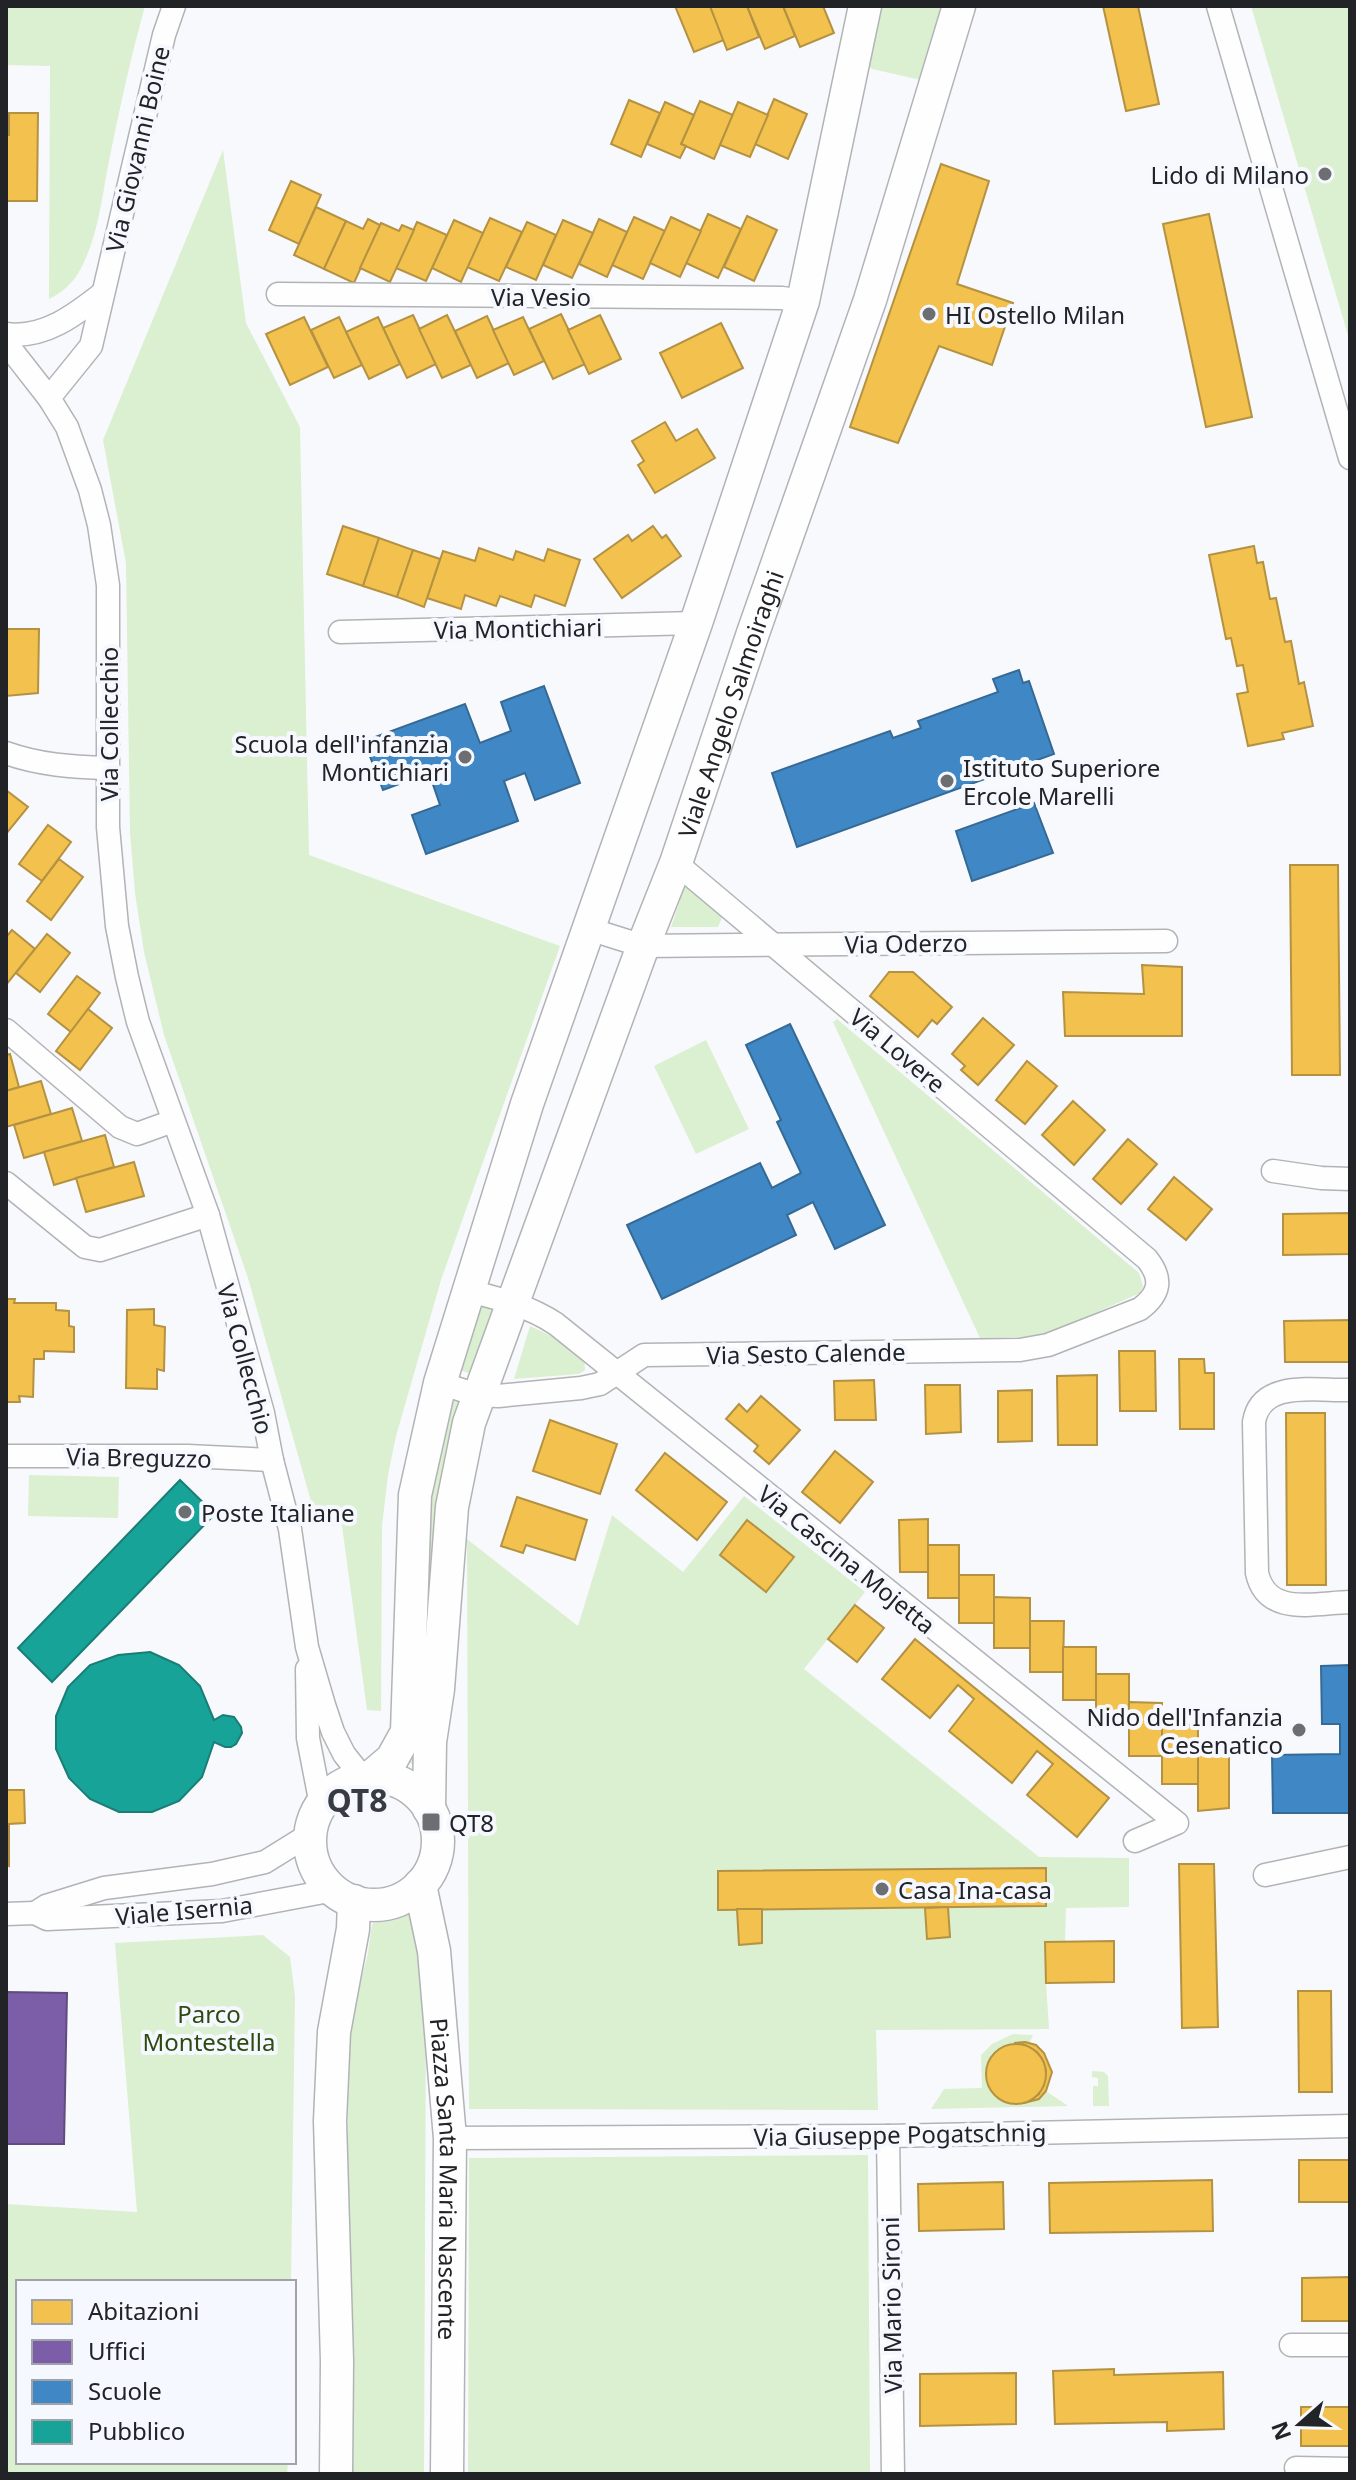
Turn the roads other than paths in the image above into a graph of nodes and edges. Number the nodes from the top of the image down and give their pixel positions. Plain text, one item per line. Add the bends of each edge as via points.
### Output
1 (174, 6) edge
2 (865, 6) edge
3 (959, 6) edge
4 (1218, 6) edge
5 (103, 293) junction
6 (278, 294) dead end
7 (803, 301) junction
8 (6, 334) edge
9 (6, 343) edge
10 (49, 398) junction
11 (1350, 458) edge
12 (696, 623) junction
13 (340, 632) dead end
14 (6, 753) edge
15 (108, 768) junction
16 (676, 863) junction
17 (589, 929) junction
18 (1166, 941) dead end
19 (772, 944) junction
20 (643, 946) junction
21 (6, 1030) edge
22 (173, 1121) junction
23 (1273, 1171) dead end
24 (1350, 1179) edge
25 (6, 1183) edge
26 (208, 1215) junction
27 (1159, 1281) joint
28 (469, 1291) junction
29 (514, 1303) junction
30 (615, 1373) junction
31 (440, 1383) junction
32 (1350, 1390) edge
33 (477, 1395) junction
34 (6, 1456) edge
35 (272, 1460) junction
36 (1350, 1602) edge
37 (307, 1647) junction
38 (367, 1778) junction
39 (429, 1809) junction
40 (316, 1820) junction
41 (1135, 1841) dead end
42 (1350, 1857) edge
43 (1265, 1875) dead end
44 (420, 1885) junction
45 (344, 1896) junction
46 (35, 1913) junction
47 (6, 1914) edge
48 (1350, 2126) edge
49 (888, 2136) junction
50 (450, 2138) junction
51 (1291, 2345) dead end
52 (1350, 2345) edge
53 (1296, 2468) dead end
54 (1350, 2469) edge
55 (336, 2474) edge
56 (447, 2474) edge
57 (893, 2474) edge

1 - 5 street, Via Giovanni Boine
2 - 7 street
3 - 16 street, Viale Angelo Salmoiraghi via 870,300
4 - 11 street
5 - 8 street via 47,329
5 - 10 street, Via Giovanni Boine via 91,346
6 - 7 street, Via Vesio
7 - 12 street
9 - 10 street, Via Collecchio
10 - 15 street, Via Collecchio via 67,427 99,525 106,571
12 - 13 street, Via Montichiari
12 - 17 street
14 - 15 street via 55,766
15 - 22 street, Via Collecchio via 117,926 138,1022
16 - 19 street
16 - 20 street, Viale Angelo Salmoiraghi
17 - 20 street
17 - 28 street
18 - 19 street, Via Oderzo
19 - 20 street
19 - 27 street, Via Lovere via 1147,1259
20 - 29 street, Viale Angelo Salmoiraghi
21 - 22 street via 120,1127 137,1134
22 - 26 street, Via Collecchio
23 - 24 street
25 - 26 street via 85,1247 100,1250
26 - 35 street, Via Collecchio
27 - 30 street, Via Sesto Calende via 1150,1302 1140,1309 1034,1349 644,1355
28 - 29 street, Via Cascina Mojetta
28 - 31 street
29 - 30 street, Via Cascina Mojetta via 556,1324
29 - 33 street, Viale Angelo Salmoiraghi
30 - 33 street, Via Sesto Calende via 600,1384 581,1388
30 - 41 street, Via Cascina Mojetta via 1177,1823
31 - 33 street, Via Sesto Calende
31 - 38 street via 415,1495 407,1732 397,1753
32 - 36 street via 1272,1393 1259,1405 1254,1422 1257,1573 1263,1590 1285,1603
33 - 39 street via 452,1507 430,1742
34 - 35 street, Via Breguzzo
35 - 37 street via 290,1529
37 - 38 street via 333,1732 344,1754
37 - 40 street
38 - 39 street via 401,1783
38 - 40 street via 342,1785
39 - 44 street via 437,1832 436,1853
40 - 45 street via 311,1850 315,1865
40 - 46 street, Viale Isernia via 265,1862 104,1888
42 - 43 street
44 - 45 street via 389,1903 375,1905
44 - 50 street, Piazza Santa Maria Nascente via 434,1951
45 - 46 street, Viale Isernia via 222,1911 47,1919
45 - 55 street via 353,1929 334,2032 330,2121
46 - 47 street, Viale Isernia
48 - 49 street, Via Giuseppe Pogatschnig
49 - 50 street, Via Giuseppe Pogatschnig
49 - 57 street, Via Mario Sironi
50 - 56 street, Piazza Santa Maria Nascente
51 - 52 street
53 - 54 street

